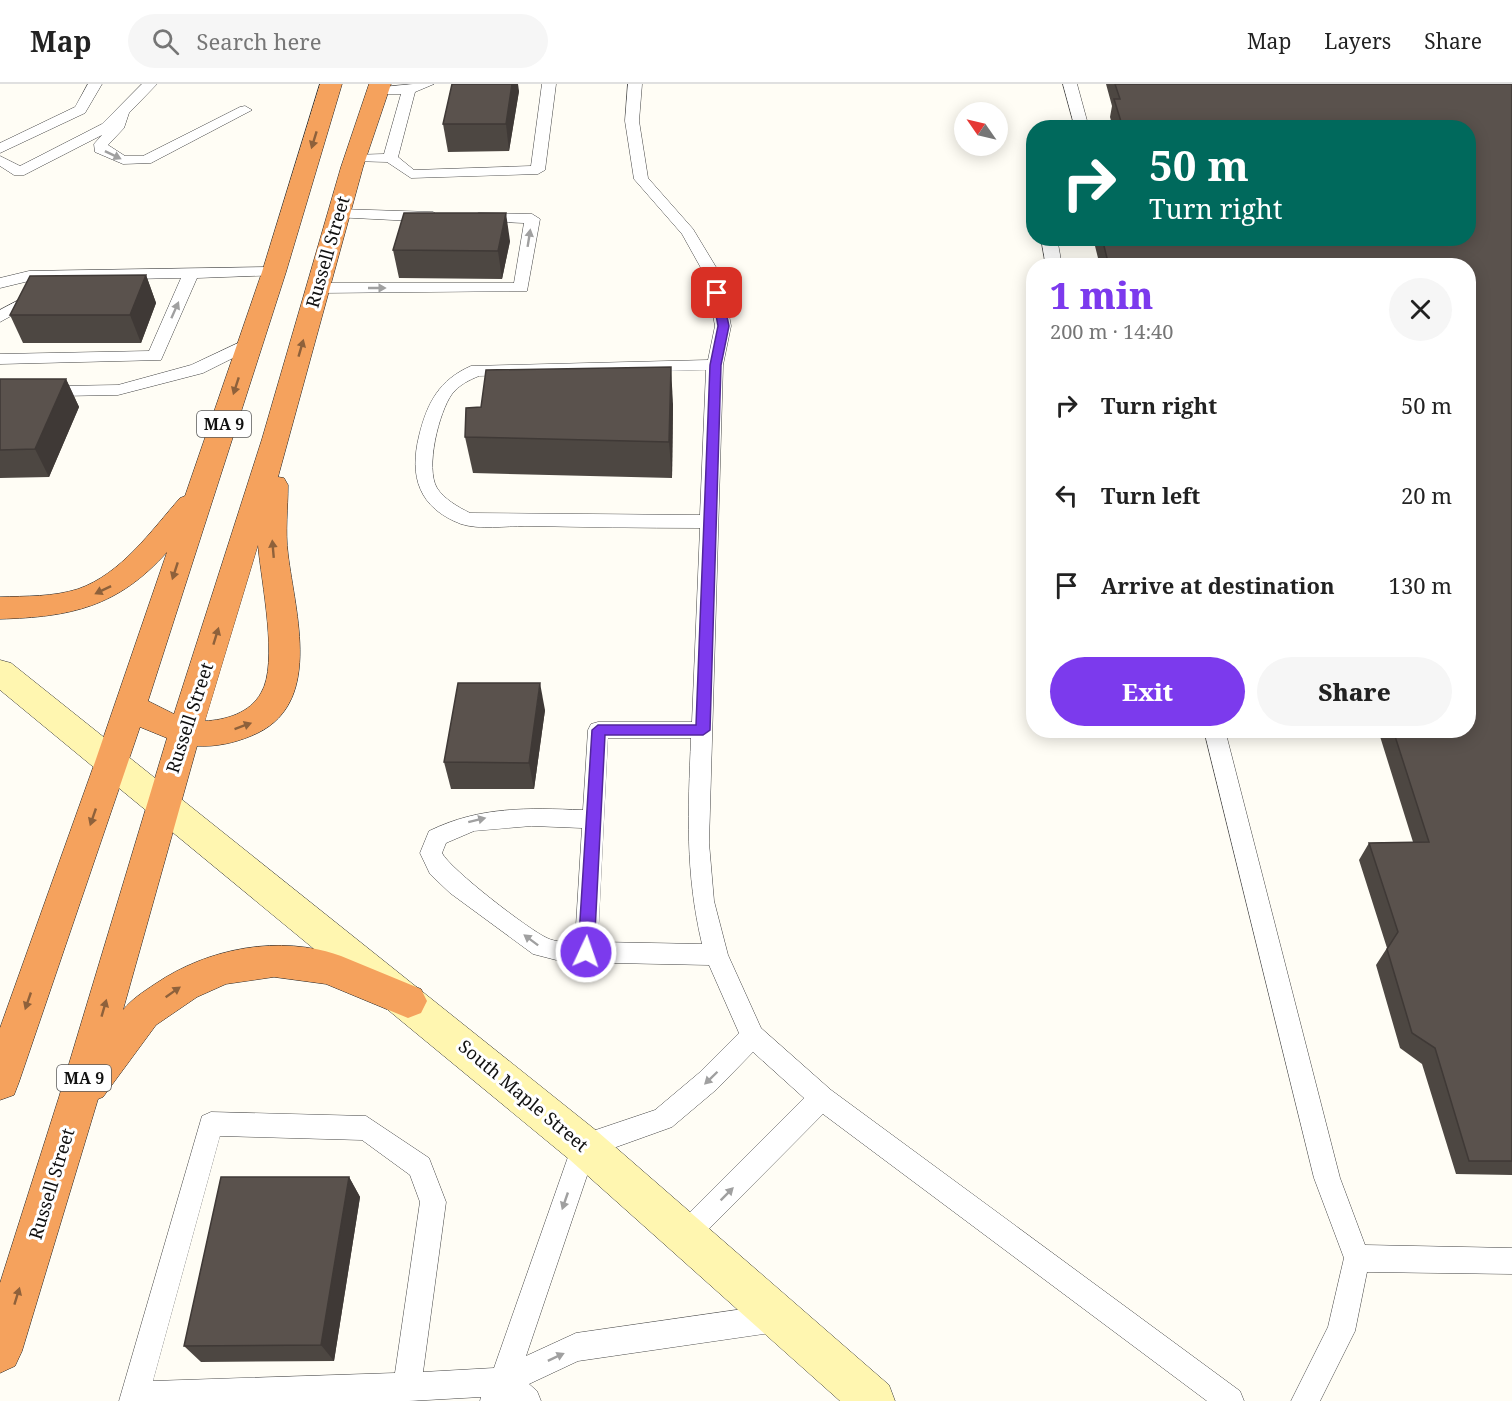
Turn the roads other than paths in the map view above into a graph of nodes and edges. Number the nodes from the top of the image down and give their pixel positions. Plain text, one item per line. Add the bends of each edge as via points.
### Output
1 (95, 84) edge
2 (150, 84) edge
3 (427, 84) edge
4 (549, 84) edge
5 (635, 84) edge
6 (1070, 84) edge
7 (326, 86) edge
8 (379, 87) edge
9 (409, 90) junction
10 (245, 110) dead end
11 (122, 112) junction
12 (1080, 120) edge
13 (0, 148) edge
14 (355, 158) junction
15 (390, 158) junction
16 (0, 160) edge
17 (339, 214) junction
18 (274, 272) junction
19 (129, 274) junction
20 (191, 274) junction
21 (0, 283) edge
22 (56, 285) junction
23 (318, 288) junction
24 (0, 294) edge
25 (0, 316) edge
26 (251, 342) junction
27 (0, 346) edge
28 (159, 348) junction
29 (0, 359) edge
30 (715, 365) junction
31 (0, 392) edge
32 (276, 439) junction
33 (202, 489) junction
34 (710, 522) junction
35 (0, 608) edge
36 (0, 672) edge
37 (131, 706) junction
38 (703, 730) junction
39 (186, 732) junction
40 (1216, 738) edge
41 (112, 762) junction
42 (163, 803) junction
43 (593, 819) junction
44 (586, 952) junction
45 (716, 955) junction
46 (408, 1000) junction
47 (752, 1036) junction
48 (0, 1082) edge
49 (79, 1097) junction
50 (822, 1098) junction
51 (584, 1146) junction
52 (685, 1235) junction
53 (1358, 1258) junction
54 (1512, 1262) edge
55 (777, 1318) junction
56 (0, 1352) edge
57 (407, 1387) junction
58 (498, 1391) edge
59 (134, 1399) edge
60 (527, 1401) edge
61 (873, 1401) edge
62 (1230, 1401) edge
63 (1305, 1401) edge

1 - 13 lane via 80,110
2 - 11 lane
3 - 9 lane
4 - 15 lane via 538,170 411,174
5 - 30 lane via 632,121 641,179 688,232 714,277 723,326
6 - 12 lane
7 -> 18 highway, MA 9
8 - 9 lane
8 - 14 highway, Russell Street / MA 9
9 - 15 lane
11 -> 10 lane via 117,128 100,149 123,160 146,160
11 - 16 lane via 107,127 19,172
14 - 15 lane
14 - 17 highway, Russell Street / MA 9
17 - 23 highway, Russell Street / MA 9
23 -> 17 lane via 521,288 532,219
18 - 20 lane
18 - 26 highway, MA 9
19 - 20 lane
19 - 21 lane via 29,276
19 - 22 lane
28 -> 20 lane
22 - 24 lane via 24,286
22 - 25 lane
32 -> 23 highway, Russell Street / MA 9
26 - 31 lane via 197,369 117,390
26 -> 33 highway, MA 9
27 - 28 lane via 16,350
28 - 29 lane via 155,356
30 - 34 lane
30 - 34 lane via 477,370 458,378 434,410 422,473 427,488 438,501 467,519
39 -> 32 highway, Russell Street / MA 9
39 -> 32 highway via 224,733 257,721 282,684 284,652 272,538
33 -> 35 highway via 141,564 109,588 65,604
33 -> 37 highway, MA 9
34 - 38 lane
36 - 41 main road, South Maple Street
37 - 39 highway via 158,724
37 - 41 highway, MA 9
38 - 43 lane via 598,730
38 - 45 lane via 698,843 703,901
39 - 42 highway, Russell Street / MA 9
40 - 53 lane via 1327,1178
41 - 42 main road, South Maple Street
41 -> 48 highway, MA 9
42 - 46 main road, South Maple Street
49 -> 42 highway, Russell Street / MA 9
43 - 44 lane
44 -> 43 lane via 541,947 458,886 438,867 431,854 437,837 456,825 490,816
44 - 45 lane
45 - 47 lane
49 -> 46 highway via 143,1013 184,985 223,968 274,960 328,968
46 - 51 main road, South Maple Street
47 - 50 lane
47 -> 51 lane via 708,1082 663,1119
56 -> 49 highway, Russell Street / MA 9
52 -> 50 lane
50 - 62 lane
51 - 52 main road, South Maple Street
51 -> 58 lane
52 - 55 main road, South Maple Street
53 - 54 lane
53 - 63 lane via 1341,1330
58 -> 55 lane via 576,1347
55 - 61 main road, South Maple Street
57 - 58 lane
57 - 59 lane
57 - 59 lane via 433,1202 420,1167 366,1128 211,1124
58 - 60 lane

